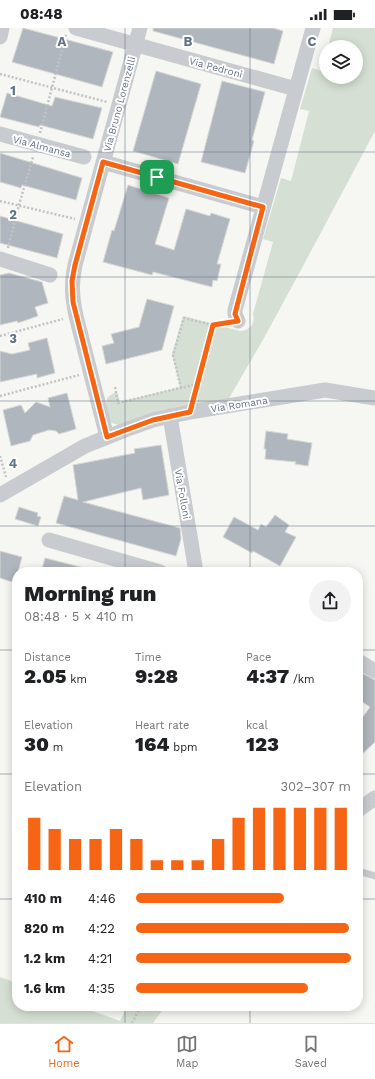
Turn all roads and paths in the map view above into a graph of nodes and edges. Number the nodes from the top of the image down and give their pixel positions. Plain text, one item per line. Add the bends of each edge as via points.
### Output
1 (2, 28) edge
2 (68, 28) edge
3 (76, 28) edge
4 (140, 28) edge
5 (313, 28) edge
6 (0, 37) edge
7 (136, 45) junction
8 (0, 74) edge
9 (52, 88) junction
10 (296, 89) junction
11 (119, 106) junction
12 (0, 134) edge
13 (37, 144) junction
14 (84, 157) dead end
15 (103, 162) junction
16 (0, 201) edge
17 (19, 205) junction
18 (263, 207) junction
19 (87, 222) junction
20 (3, 260) edge
21 (50, 274) dead end
22 (76, 316) junction
23 (238, 321) joint
24 (213, 325) junction
25 (0, 336) edge
26 (90, 372) junction
27 (197, 384) junction
28 (115, 388) dead end
29 (180, 388) junction
30 (0, 396) edge
31 (375, 398) edge
32 (190, 412) junction
33 (170, 416) junction
34 (107, 437) junction
35 (0, 456) edge
36 (6, 491) edge
37 (49, 540) dead end
38 (143, 567) edge
39 (195, 567) edge
40 (363, 664) edge
41 (375, 671) edge
42 (375, 798) edge
43 (363, 806) edge
44 (363, 872) edge
45 (375, 876) edge
46 (138, 1011) edge
47 (132, 1023) edge

1 - 6 street
2 - 9 path
3 - 7 street, Via Pedroni
4 - 7 street, Via Bruno Lorenzelli
5 - 10 street
7 - 10 street, Via Pedroni
7 - 11 street, Via Bruno Lorenzelli
8 - 9 path
9 - 11 path
9 - 13 path
10 - 18 street
11 - 15 street, Via Bruno Lorenzelli
12 - 13 street, Via Almansa
13 - 14 street, Via Almansa
13 - 17 path
15 - 18 street
15 - 19 street, Via Bruno Lorenzelli
16 - 17 path
17 - 19 path
17 - 20 path
18 - 23 street via 235,314
19 - 22 street, Via Bruno Lorenzelli via 72,281
20 - 21 street
22 - 25 path
22 - 26 street, Via Bruno Lorenzelli
23 - 24 path
24 - 27 path
24 - 29 path via 184,318 173,355
26 - 30 path
26 - 34 street, Via Bruno Lorenzelli
27 - 29 path
27 - 32 path
28 - 29 path via 118,403
31 - 32 street, Via Romana via 325,390
32 - 33 street, Via Romana
33 - 34 street, Via Romana
33 - 39 street, Via Folloni
34 - 36 street, Via Romana via 76,450
35 - 36 path
37 - 38 street
40 - 41 street
42 - 43 street
44 - 45 lane
46 - 47 path

